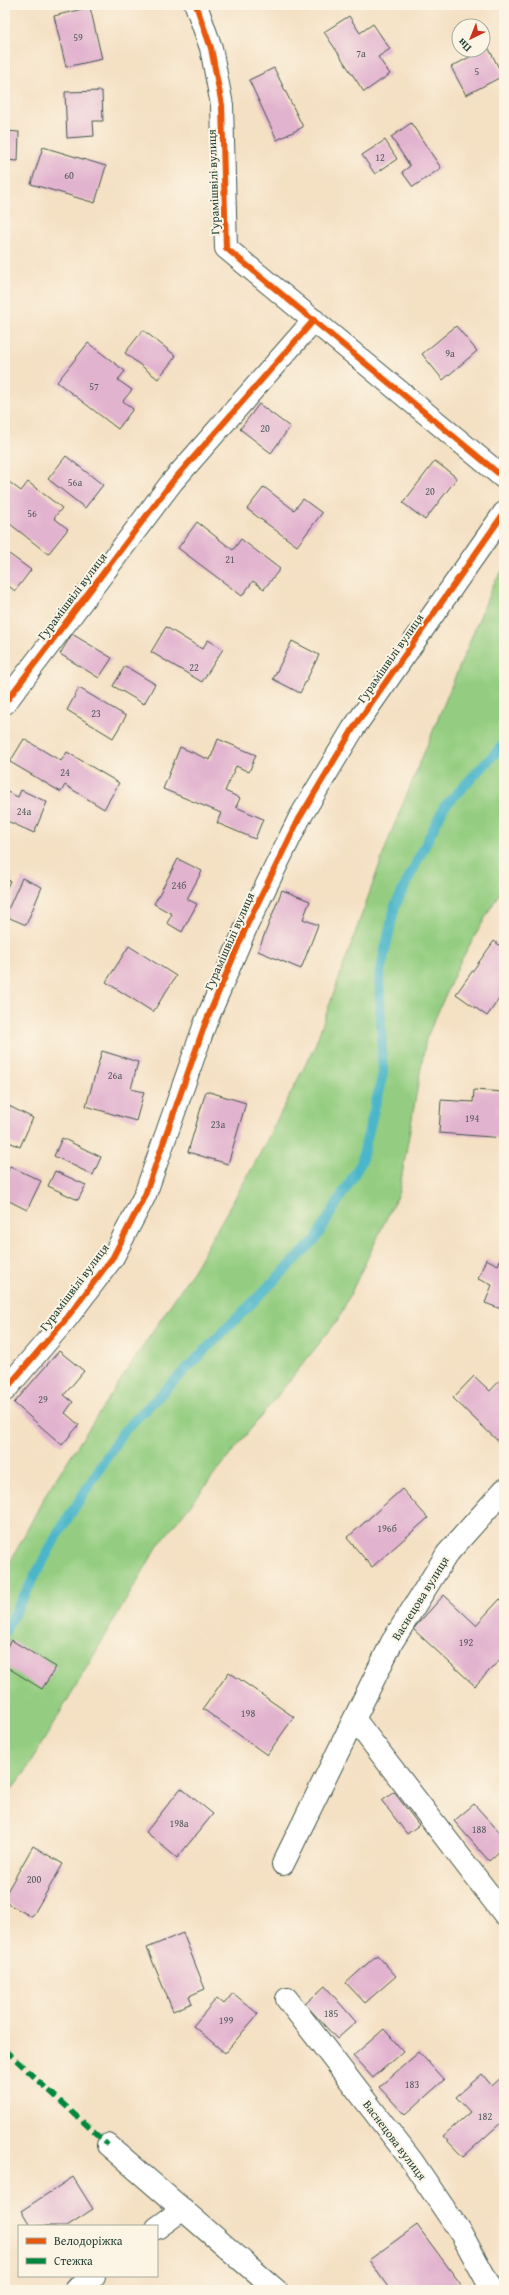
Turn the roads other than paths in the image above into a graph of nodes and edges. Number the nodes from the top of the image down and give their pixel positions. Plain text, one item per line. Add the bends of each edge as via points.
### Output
1 (196, 5) edge
2 (314, 320) junction
3 (504, 478) edge
4 (504, 513) edge
5 (5, 703) edge
6 (5, 1390) edge
7 (504, 1490) edge
8 (355, 1720) junction
9 (283, 1864) dead end
10 (504, 1914) edge
11 (287, 1999) dead end
12 (108, 2145) dead end
13 (183, 2209) junction
14 (158, 2227) edge
15 (93, 2277) edge
16 (75, 2290) edge
17 (276, 2290) edge
18 (492, 2290) edge

1 - 2 street, Гурамішвілі вулиця via 211,48 222,105 226,248
2 - 3 street, Гурамішвілі вулиця
2 - 5 street, Гурамішвілі вулиця via 172,482
4 - 6 street, Гурамішвілі вулиця via 354,729 299,819 246,924 205,1024 145,1195 113,1257 66,1319
7 - 8 street, Васнецова вулиця via 447,1554 392,1642
8 - 9 street, Васнецова вулиця
8 - 10 street
11 - 18 street, Васнецова вулиця via 412,2161 462,2235
12 - 13 street
13 - 14 street
13 - 17 street
15 - 16 street

